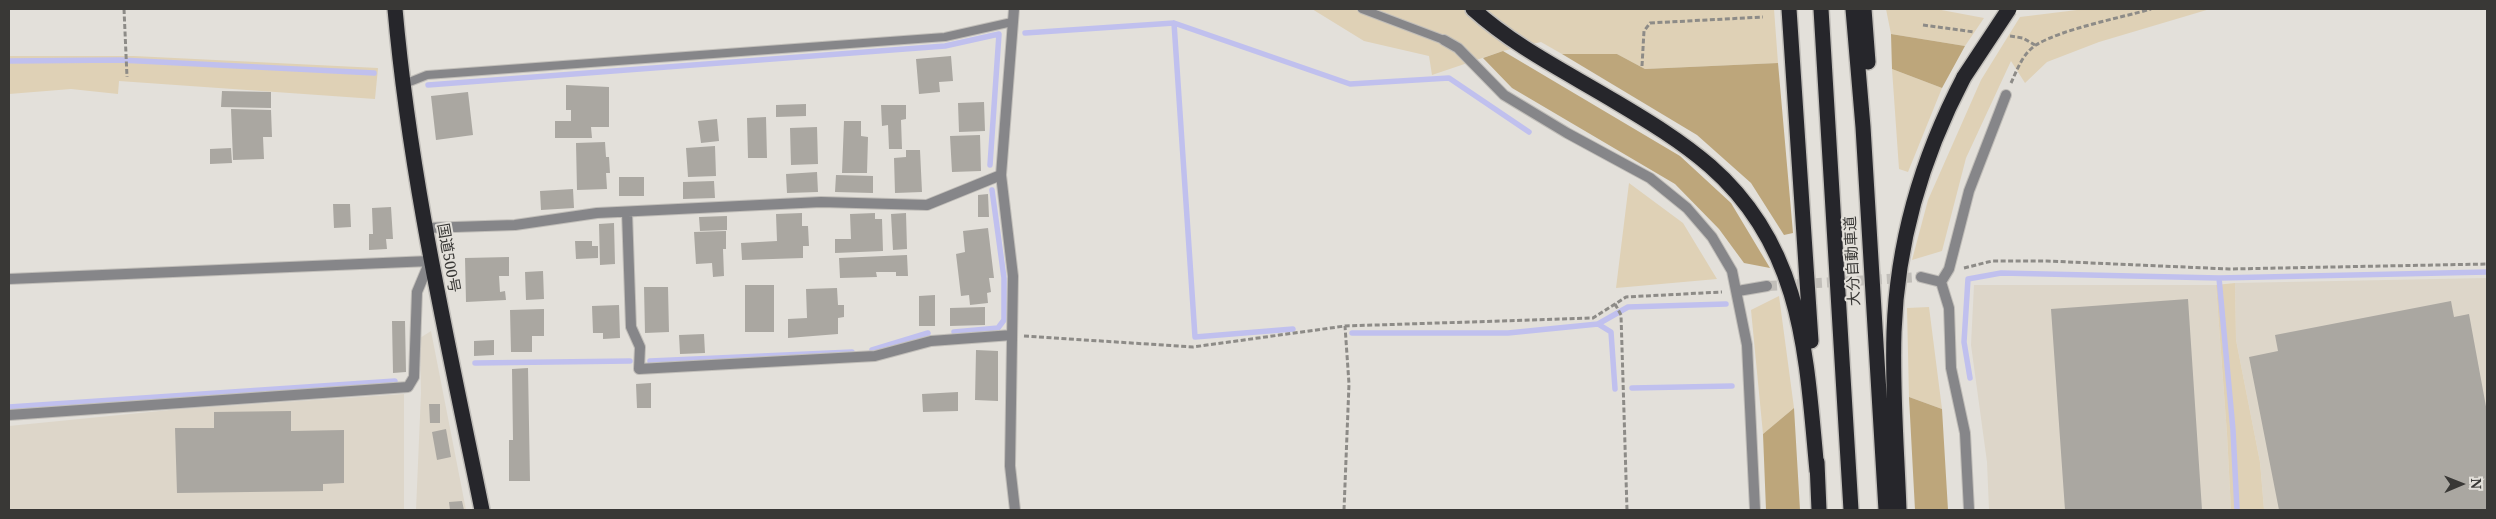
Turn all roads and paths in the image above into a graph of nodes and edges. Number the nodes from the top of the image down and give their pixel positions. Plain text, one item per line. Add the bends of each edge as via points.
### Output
1 (124, 9) edge
2 (395, 9) edge
3 (1014, 9) edge
4 (1362, 9) edge
5 (1473, 9) edge
6 (1789, 9) edge
7 (1821, 9) edge
8 (1853, 9) edge
9 (1864, 9) edge
10 (2009, 9) edge
11 (2151, 9) edge
12 (1763, 17) dead end
13 (1012, 22) junction
14 (1861, 36) junction
15 (1444, 40) joint
16 (1642, 66) dead end
17 (127, 77) dead end
18 (402, 85) junction
19 (2006, 95) joint
20 (1001, 174) junction
21 (627, 212) junction
22 (424, 228) junction
23 (430, 261) junction
24 (2487, 264) edge
25 (1949, 269) junction
26 (1921, 277) tunnel mouth
27 (9, 279) edge
28 (1941, 282) junction
29 (1767, 286) tunnel mouth
30 (1738, 291) junction
31 (1615, 304) junction
32 (1345, 326) junction
33 (1012, 335) junction
34 (9, 415) edge
35 (1817, 471) junction
36 (482, 510) edge
37 (1015, 510) edge
38 (1344, 510) edge
39 (1627, 510) edge
40 (1754, 510) edge
41 (1819, 510) edge
42 (1851, 510) edge
43 (1886, 510) edge
44 (1899, 510) edge
45 (1969, 510) edge

1 - 17 path
2 - 18 highway, 国道500号
3 - 13 street
4 - 15 lane
5 - 35 highway via 1530,50 1688,148 1729,185 1762,225 1786,274 1802,330
6 - 35 highway via 1810,312
7 - 42 highway, 大分自動車道
8 - 14 highway, 大分自動車道
9 - 14 highway
10 - 44 highway, bridge via 1964,77 1943,116 1913,201 1903,246 1894,331
11 - 19 path via 2061,34 2036,45 2021,61
12 - 16 path via 1650,23 1644,32
13 - 18 lane via 945,37 427,75
13 - 20 street
14 - 43 highway, 大分自動車道 via 1868,218
15 - 30 street via 1458,48 1504,95 1650,178 1686,208 1712,238 1732,271
18 - 22 highway, 国道500号
19 - 25 street via 1969,191
20 - 21 street via 927,205 821,202
20 - 33 street via 1013,276
21 - 22 street via 515,225
21 - 33 street via 632,327 640,347 639,369 875,356 931,341
22 - 23 highway, 国道500号
23 - 27 street
23 - 34 street via 417,292 414,376 408,387
23 - 36 highway, 国道500号
24 - 25 path via 2229,269 1992,261
25 - 28 street
26 - 28 street
28 - 45 street via 1949,308 1951,368 1965,433
29 - 30 street
30 - 31 path via 1626,297
30 - 40 street via 1747,345
31 - 32 path via 1593,318
31 - 39 path via 1621,315
32 - 33 path via 1193,348
32 - 38 path via 1349,384
33 - 37 street via 1010,466
35 - 41 highway

